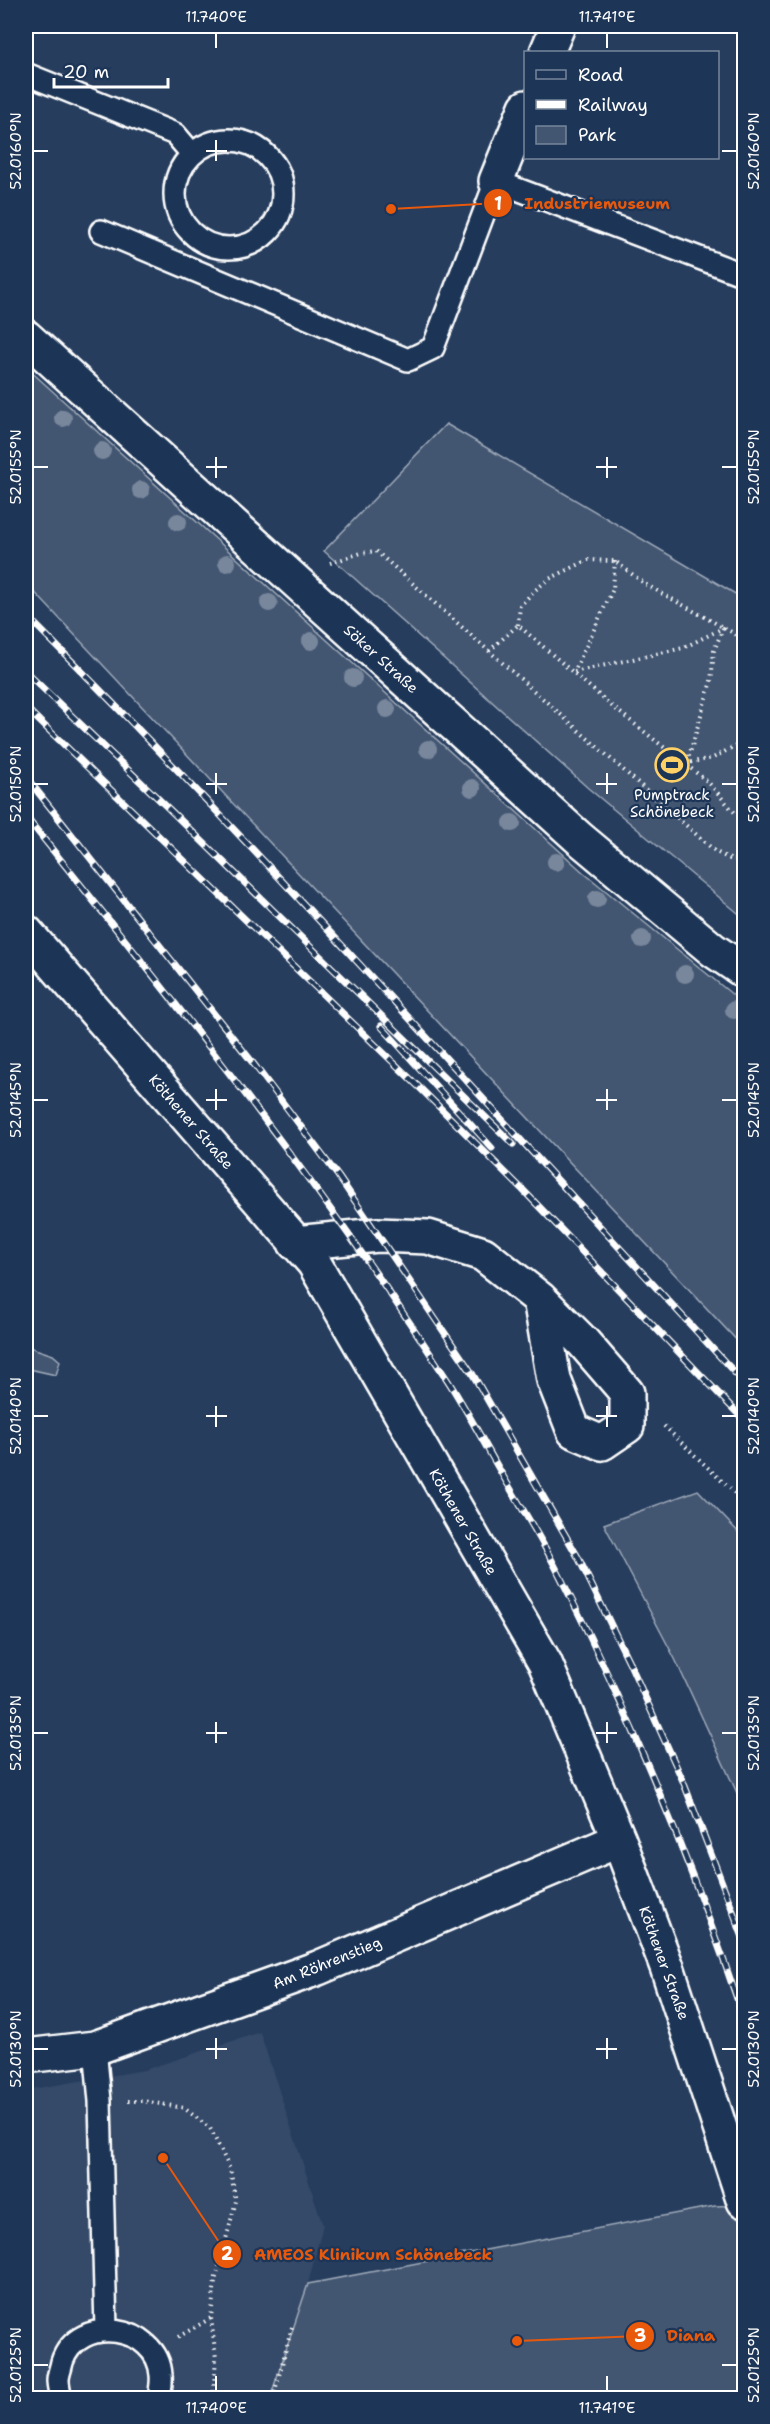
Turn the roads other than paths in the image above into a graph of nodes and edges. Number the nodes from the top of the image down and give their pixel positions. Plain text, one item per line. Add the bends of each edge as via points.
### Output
1 (558, 26) edge
2 (547, 51) edge
3 (26, 74) edge
4 (524, 110) edge
5 (192, 154) junction
6 (496, 181) junction
7 (101, 231) dead end
8 (744, 275) edge
9 (26, 337) edge
10 (26, 932) edge
11 (744, 971) edge
12 (295, 1243) junction
13 (540, 1299) junction
14 (619, 1840) junction
15 (95, 2048) junction
16 (26, 2056) edge
17 (744, 2201) edge
18 (106, 2329) junction
19 (61, 2398) edge
20 (159, 2398) edge

1 - 2 street
3 - 5 lane via 175,134
4 - 6 street
5 - 5 lane via 207,144 241,141 270,159 283,191 274,224 247,245 231,248 215,246 187,229 178,215 176,182
6 - 7 lane via 433,348 408,360
6 - 8 lane
9 - 11 street, Söker Straße via 579,838 713,950
10 - 12 street, Köthener Straße
12 - 13 street via 378,1235 428,1237 483,1254
12 - 14 street, Köthener Straße via 314,1263 545,1663
13 - 13 street via 627,1394 627,1426 602,1443 574,1431 554,1380
14 - 15 street, Am Röhrenstieg via 318,1968
14 - 17 street, Köthener Straße via 667,1967
15 - 16 street, Am Röhrenstieg
15 - 18 lane
18 - 19 lane via 82,2337 65,2355 57,2378
18 - 20 lane via 132,2334 152,2351 161,2373

